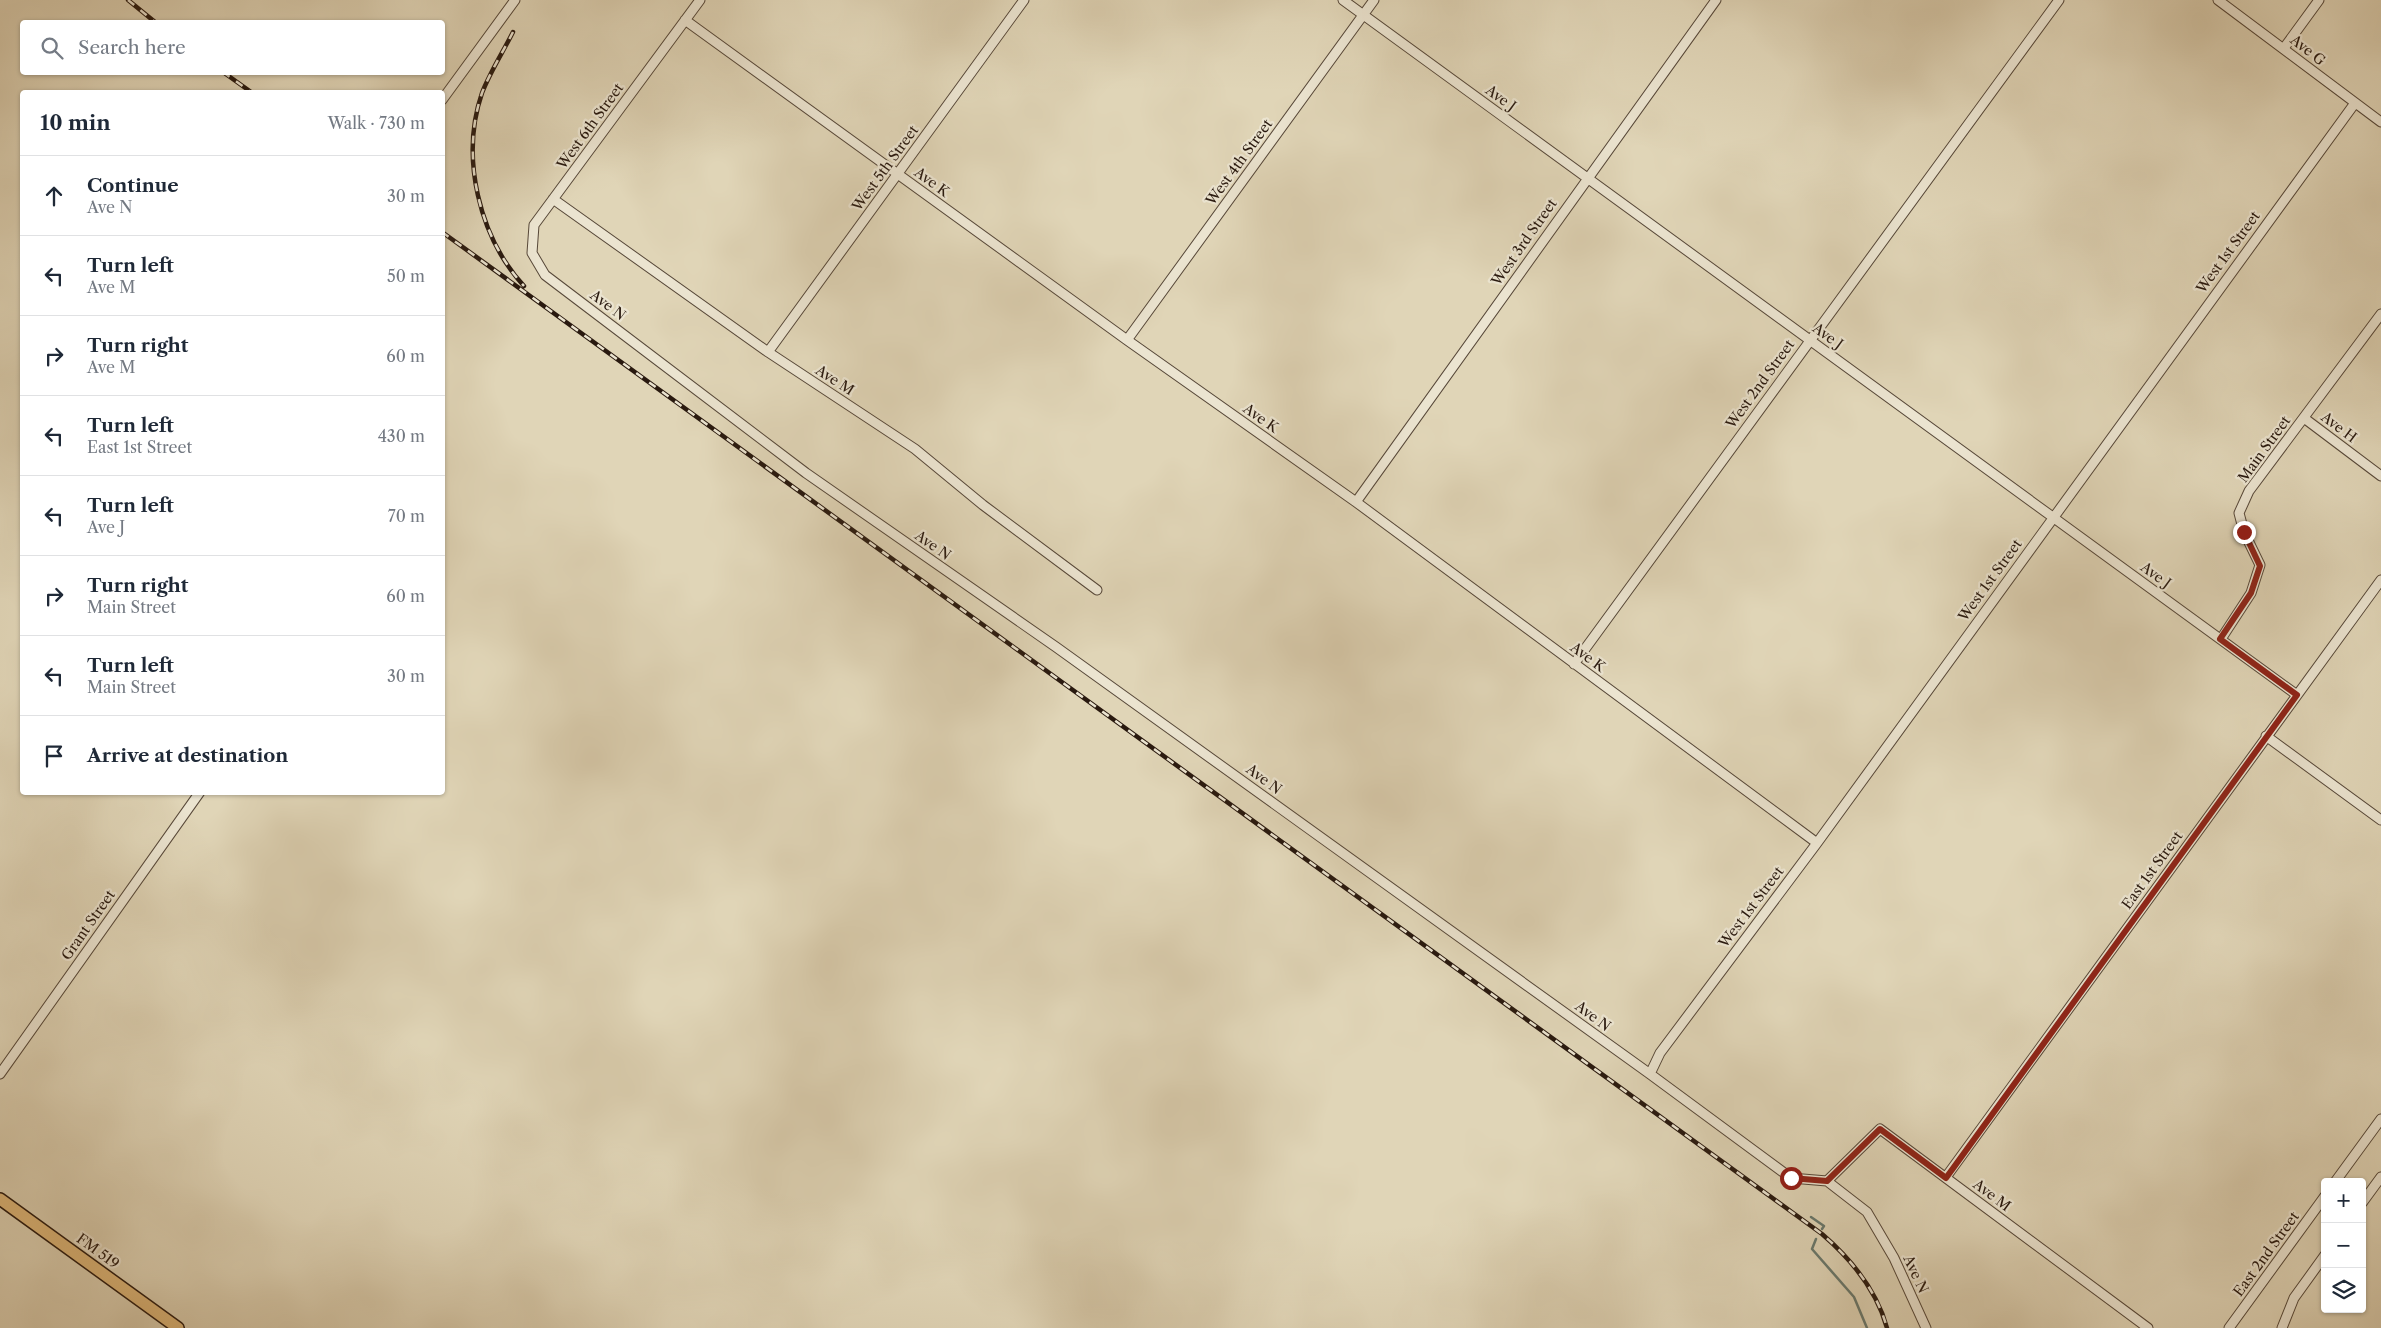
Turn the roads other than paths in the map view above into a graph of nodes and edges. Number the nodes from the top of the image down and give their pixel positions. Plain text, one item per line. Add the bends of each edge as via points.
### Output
1 (515, 0) edge
2 (700, 0) edge
3 (1024, 0) edge
4 (1343, 0) edge
5 (1374, 0) edge
6 (1716, 0) edge
7 (2059, 0) edge
8 (2218, 0) edge
9 (2319, 0) edge
10 (1363, 15) junction
11 (686, 20) junction
12 (2284, 48) junction
13 (445, 96) edge
14 (2355, 103) junction
15 (2381, 122) edge
16 (898, 174) junction
17 (1587, 177) junction
18 (553, 199) junction
19 (546, 275) joint
20 (2381, 314) edge
21 (1126, 340) junction
22 (1810, 340) junction
23 (768, 352) junction
24 (2304, 418) junction
25 (2381, 476) edge
26 (1356, 502) junction
27 (2053, 516) junction
28 (2381, 580) edge
29 (1096, 590) dead end
30 (2220, 639) junction
31 (1574, 664) junction
32 (2297, 695) junction
33 (2266, 736) junction
34 (198, 795) edge
35 (2381, 820) edge
36 (1816, 843) junction
37 (0, 1074) edge
38 (1650, 1074) junction
39 (2381, 1119) edge
40 (2381, 1177) edge
41 (1946, 1178) junction
42 (2339, 1178) edge
43 (1827, 1181) junction
44 (2366, 1198) edge
45 (0, 1199) edge
46 (2321, 1202) edge
47 (2321, 1261) edge
48 (178, 1328) edge
49 (1926, 1328) edge
50 (2148, 1328) edge
51 (2229, 1328) edge
52 (2282, 1328) edge

1 - 13 street
2 - 11 street, West 6th Street
3 - 16 street, West 5th Street
4 - 10 street, Ave J
5 - 10 street, West 4th Street
6 - 17 street, West 3rd Street
7 - 22 street, West 2nd Street
8 - 12 street, Ave G
9 - 12 street
10 - 17 street, Ave J
10 - 21 street, West 4th Street
11 - 16 street, Ave K
11 - 18 street, West 6th Street
12 - 14 street, Ave G
14 - 15 street, Ave G
14 - 27 street, West 1st Street
16 - 21 street, Ave K
16 - 23 street, West 5th Street
17 - 22 street, Ave J
17 - 26 street, West 3rd Street
18 - 19 street, West 6th Street via 534,225 532,253
18 - 23 street, Ave M
19 - 38 street, Ave N via 806,473 1064,653
20 - 24 street, Main Street
21 - 26 street, Ave K
22 - 27 street, Ave J
22 - 31 street, West 2nd Street
23 - 29 street, Ave M via 915,449
24 - 25 street, Ave H
24 - 30 street, Main Street via 2249,491 2239,513 2260,566 2251,593
26 - 31 street, Ave K
27 - 30 street, Ave J
27 - 36 street, West 1st Street
28 - 32 street, East 1st Street
30 - 32 street, Ave J
31 - 36 street, Ave K
32 - 33 street, East 1st Street
33 - 35 street
33 - 41 street, East 1st Street
34 - 37 street, Grant Street
36 - 38 street, West 1st Street via 1660,1052
38 - 43 street, Ave N via 1791,1178
39 - 42 street
40 - 44 street
41 - 43 street, Ave M via 1880,1129
41 - 50 street, Ave M
43 - 49 street, Ave N via 1867,1212 1894,1258
45 - 48 main road, FM 519 / FM 519
46 - 51 street, East 2nd Street
47 - 52 street via 2294,1298

